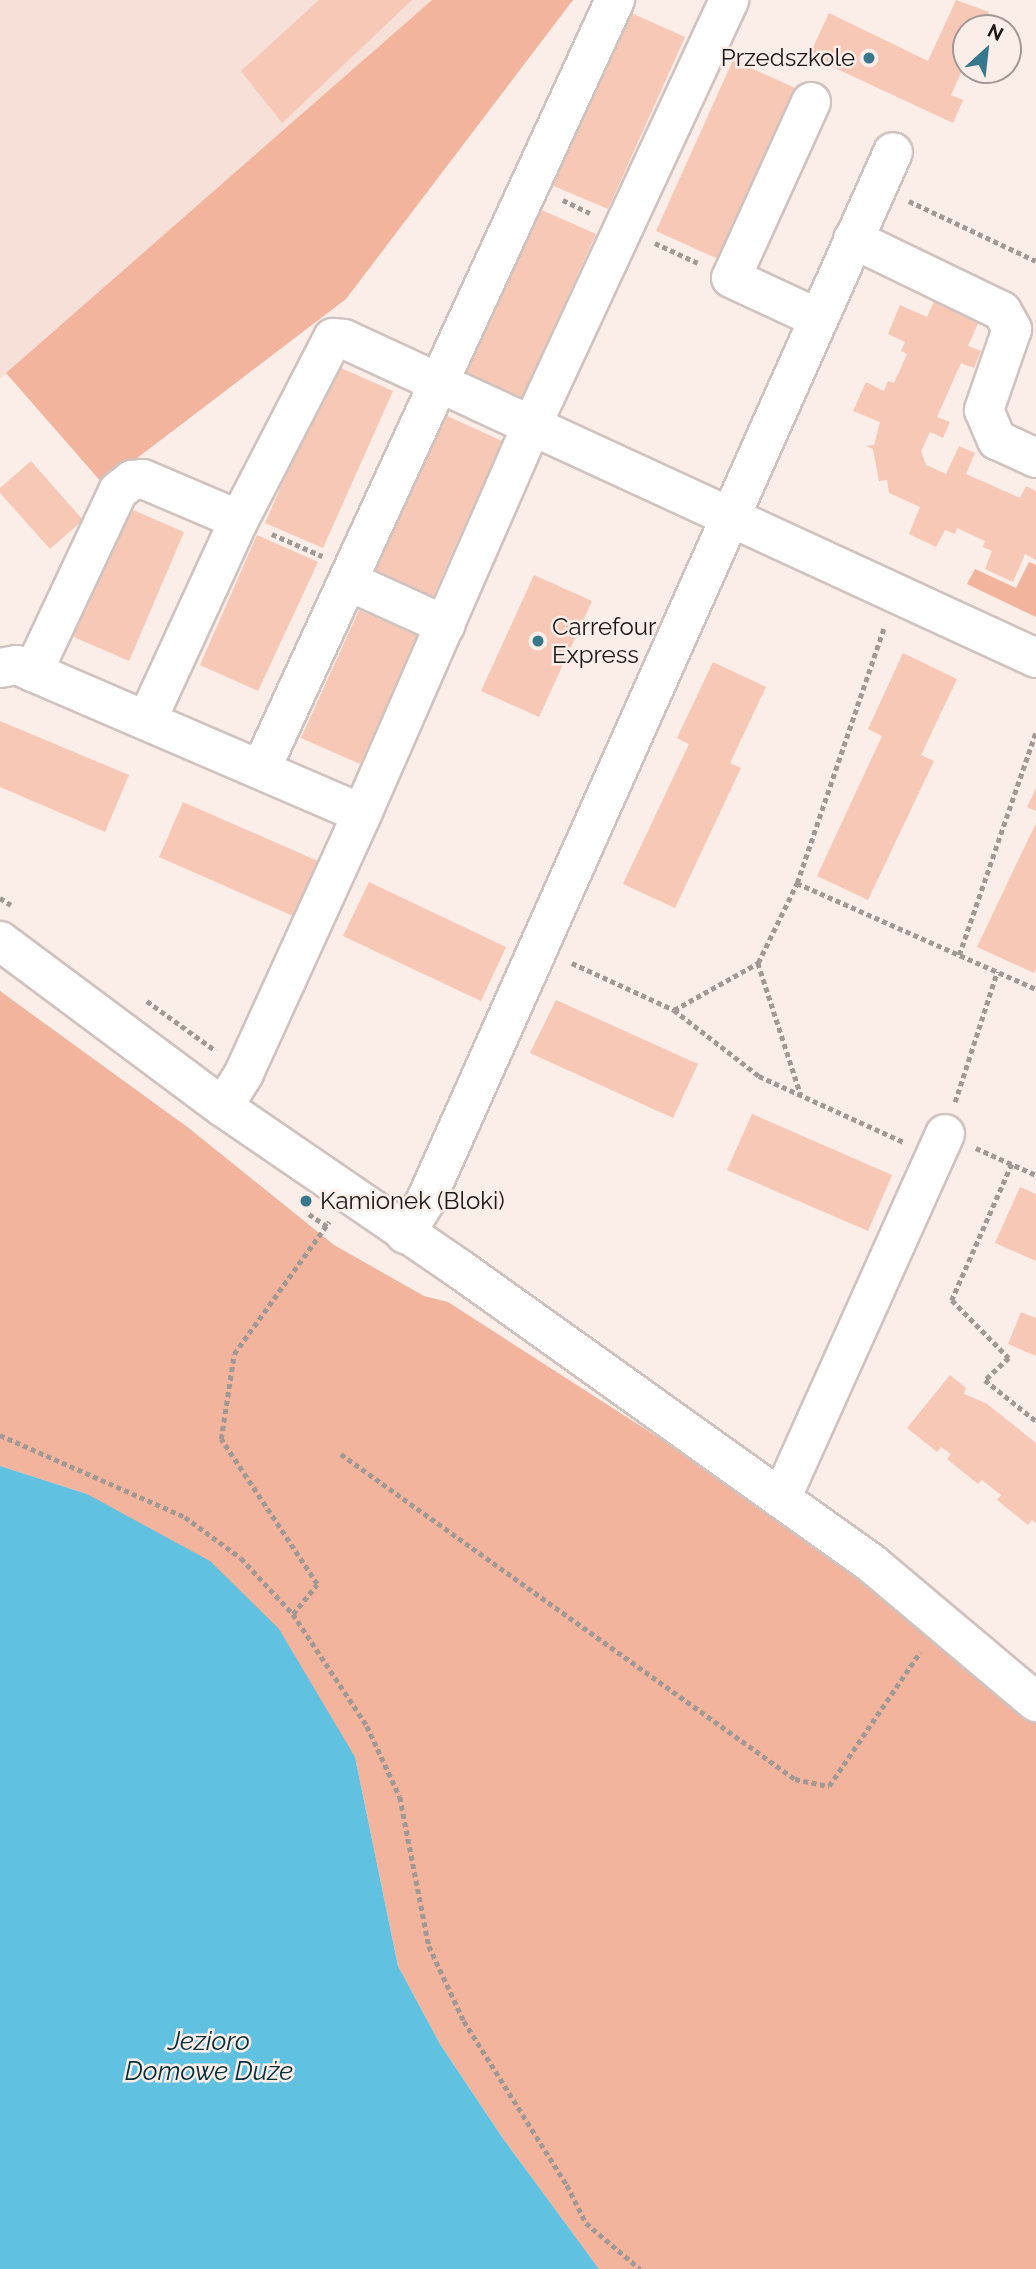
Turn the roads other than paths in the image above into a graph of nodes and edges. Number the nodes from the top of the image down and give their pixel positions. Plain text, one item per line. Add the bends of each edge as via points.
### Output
1 (615, 0) edge
2 (729, 0) edge
3 (811, 102) dead end
4 (817, 318) junction
5 (439, 384) junction
6 (531, 427) junction
7 (1036, 458) edge
8 (729, 517) junction
9 (239, 520) junction
10 (350, 575) junction
11 (445, 625) junction
12 (1036, 658) edge
13 (16, 670) edge
14 (147, 720) junction
15 (261, 769) junction
16 (362, 814) junction
17 (0, 941) edge
18 (223, 1107) junction
19 (940, 1145) road end
20 (405, 1234) junction
21 (781, 1499) junction
22 (1030, 1687) edge

1 - 5 street
2 - 6 street
3 - 4 street via 731,278
4 - 7 street via 872,198 1002,311 1012,329 984,410 997,440
4 - 8 street
5 - 6 street
5 - 9 street via 333,338
5 - 10 street
6 - 8 street
6 - 11 street
8 - 12 street
8 - 20 street via 426,1200
9 - 13 street via 143,478 132,481 118,491
9 - 14 street
10 - 11 street
10 - 15 street
11 - 16 street
13 - 14 street
14 - 15 street
15 - 16 street
16 - 18 street via 244,1073
17 - 18 street
18 - 20 street
19 - 21 street
20 - 21 street
21 - 22 street

